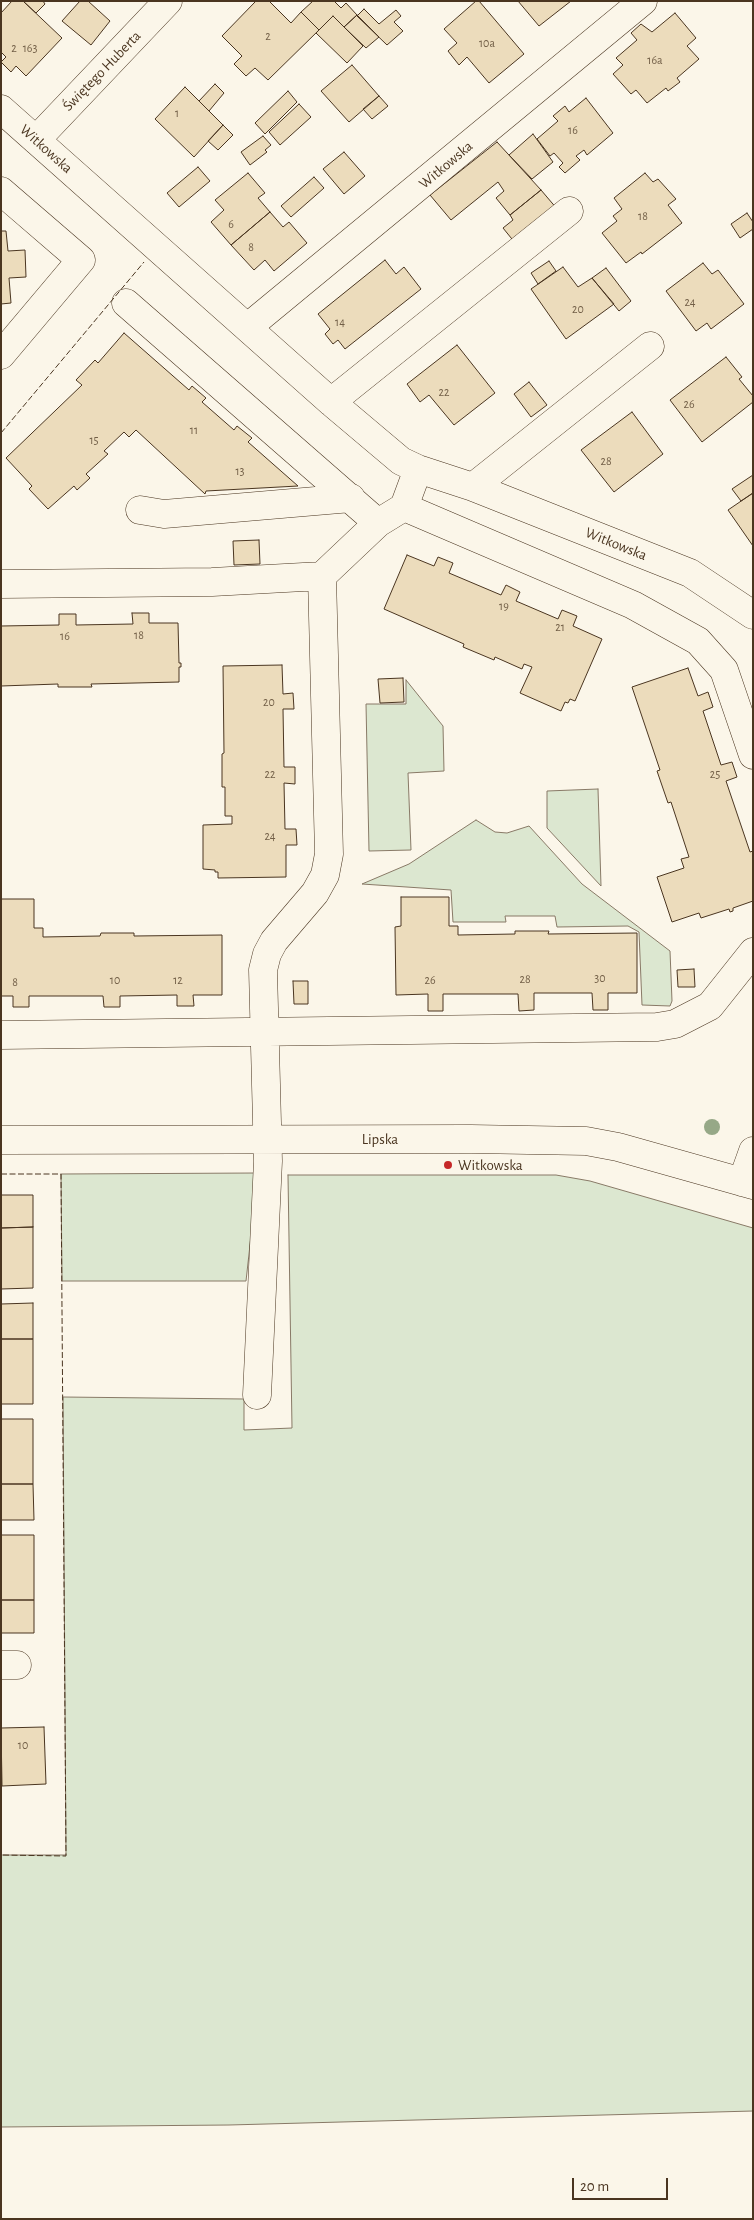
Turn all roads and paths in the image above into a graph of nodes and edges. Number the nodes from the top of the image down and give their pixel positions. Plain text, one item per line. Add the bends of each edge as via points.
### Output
1 (168, 1) edge
2 (643, 1) edge
3 (1, 109) edge
4 (36, 140) junction
5 (1, 191) edge
6 (569, 212) dead end
7 (126, 303) dead end
8 (248, 327) junction
9 (650, 346) dead end
10 (1, 355) edge
11 (331, 402) junction
12 (418, 469) junction
13 (473, 486) junction
14 (351, 498) junction
15 (404, 507) junction
16 (140, 510) dead end
17 (378, 523) junction
18 (322, 576) junction
19 (1, 584) edge
20 (753, 615) edge
21 (753, 755) edge
22 (753, 952) edge
23 (264, 1032) junction
24 (1, 1035) edge
25 (1, 1140) edge
26 (266, 1140) junction
27 (753, 1151) edge
28 (747, 1183) edge
29 (257, 1395) dead end

1 - 4 street, Świętego Huberta
2 - 8 street, Witkowska
3 - 4 street, Witkowska
4 - 8 street, Witkowska
5 - 10 street via 81,260
6 - 11 street
7 - 14 street
8 - 11 street, Witkowska
9 - 13 street
11 - 12 street, Witkowska via 401,461
12 - 13 street, Witkowska
12 - 15 street
13 - 20 street, Witkowska via 690,574
14 - 16 street via 164,514
14 - 17 street
15 - 17 street
15 - 21 street via 633,604 698,641 724,670
17 - 18 street
18 - 19 street via 212,582
18 - 23 street via 329,854 325,875 315,893 274,941 267,954 263,970
22 - 23 street via 710,1006 666,1025
23 - 24 street
23 - 26 street
25 - 26 street, Lipska
26 - 28 street, Lipska via 586,1141
26 - 29 street via 268,1161
27 - 28 street

